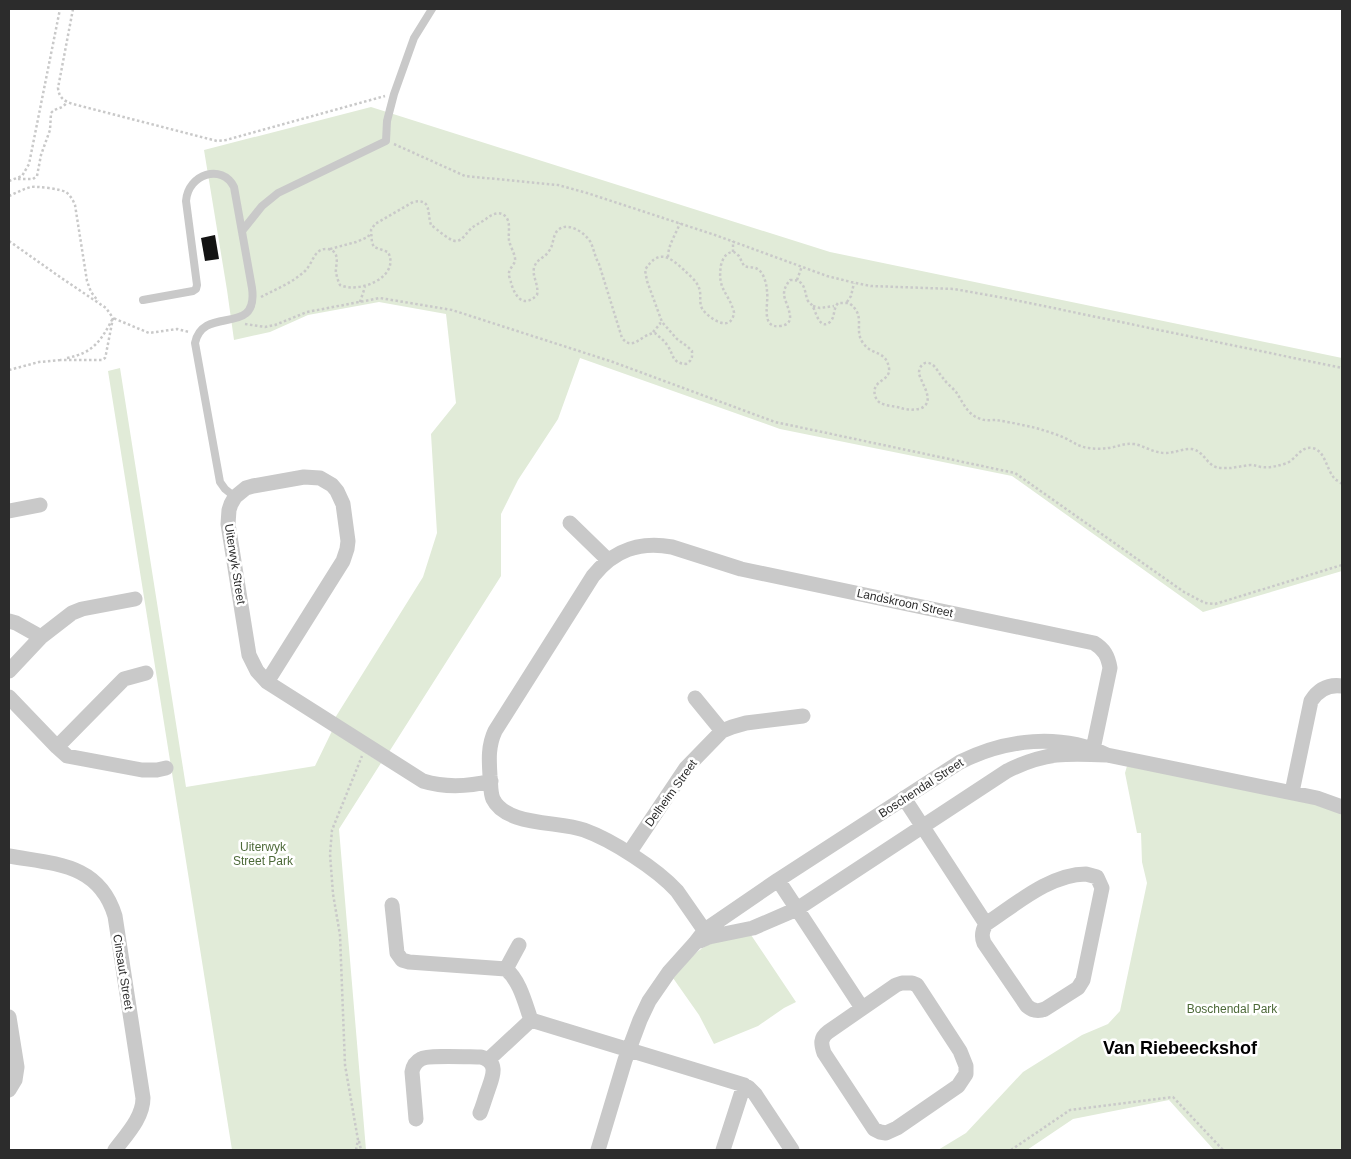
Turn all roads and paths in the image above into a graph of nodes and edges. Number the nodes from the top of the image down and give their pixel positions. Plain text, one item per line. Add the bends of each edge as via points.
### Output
1 (60, 9) edge
2 (73, 9) edge
3 (432, 9) edge
4 (394, 94) junction
5 (68, 102) junction
6 (386, 141) junction
7 (15, 179) junction
8 (29, 179) junction
9 (9, 181) edge
10 (31, 187) junction
11 (9, 196) edge
12 (680, 223) junction
13 (242, 231) junction
14 (371, 232) junction
15 (9, 240) edge
16 (733, 241) junction
17 (328, 249) junction
18 (733, 252) junction
19 (668, 257) junction
20 (802, 266) junction
21 (797, 280) junction
22 (854, 283) junction
23 (365, 287) junction
24 (143, 300) dead end
25 (252, 302) junction
26 (360, 302) junction
27 (846, 302) junction
28 (101, 304) junction
29 (837, 305) junction
30 (812, 306) junction
31 (113, 318) junction
32 (660, 318) junction
33 (232, 319) junction
34 (651, 333) junction
35 (198, 334) junction
36 (60, 360) junction
37 (1342, 368) edge
38 (9, 370) edge
39 (1342, 484) edge
40 (235, 497) junction
41 (40, 505) dead end
42 (9, 511) edge
43 (570, 522) dead end
44 (608, 560) junction
45 (1342, 565) edge
46 (135, 599) dead end
47 (9, 621) edge
48 (41, 637) junction
49 (9, 671) edge
50 (146, 673) dead end
51 (267, 682) junction
52 (1342, 686) edge
53 (9, 697) edge
54 (695, 698) dead end
55 (803, 716) dead end
56 (722, 732) junction
57 (366, 745) junction
58 (57, 747) junction
59 (1092, 751) junction
60 (166, 768) dead end
61 (490, 781) junction
62 (1292, 792) junction
63 (904, 798) junction
64 (1342, 807) edge
65 (923, 826) junction
66 (629, 853) junction
67 (9, 856) edge
68 (778, 880) junction
69 (392, 905) dead end
70 (796, 909) junction
71 (986, 924) junction
72 (703, 937) junction
73 (519, 945) dead end
74 (506, 969) junction
75 (862, 1008) junction
76 (9, 1017) edge
77 (532, 1020) junction
78 (628, 1050) junction
79 (488, 1060) junction
80 (744, 1085) junction
81 (9, 1090) edge
82 (480, 1113) dead end
83 (416, 1119) dead end
84 (358, 1140) junction
85 (116, 1150) edge
86 (356, 1150) edge
87 (361, 1150) edge
88 (598, 1150) edge
89 (723, 1150) edge
90 (792, 1150) edge
91 (1012, 1150) edge
92 (1223, 1150) edge

1 - 7 path via 29,164 24,174
2 - 5 path via 58,83 60,95
3 - 4 lane via 414,38
4 - 5 path via 217,142
4 - 6 lane
5 - 8 path via 51,113 50,130 38,173
6 - 12 path via 465,176 558,185
6 - 13 lane via 278,192
7 - 8 path
7 - 9 path
8 - 10 path
10 - 11 path
10 - 28 path via 59,190 73,200 87,280 91,292
12 - 16 path
12 - 19 path
13 - 24 lane via 231,182 217,174 200,177 188,190 186,200 197,287 193,291
13 - 25 lane
14 - 17 path via 368,237
14 - 23 path via 374,247 388,252 391,265 382,278
14 - 34 path via 375,224 418,201 428,208 431,225 448,238 458,241 489,216 496,213 506,216 515,259 509,276 516,295 525,301 533,298 538,289 534,273 536,262 550,250 558,230 572,228 591,244 622,338 635,343
15 - 28 path
16 - 18 path
16 - 20 path
17 - 23 path via 337,261 340,285 346,288
17 - 25 path via 319,251 296,278
18 - 19 path via 722,260 720,274 734,312 731,321 725,324 720,324 703,310 697,283
18 - 21 path via 744,266 758,269 762,274 767,291 766,315 772,325 786,324 789,319 784,292 790,280
19 - 32 path via 656,258 645,270
20 - 21 path
20 - 22 path
21 - 30 path via 805,287
22 - 27 path
22 - 37 path via 954,289
23 - 26 path
25 - 33 lane via 245,314
26 - 33 path via 307,312 265,327 242,324
26 - 45 path via 380,298 452,310 613,362 775,422 1015,473 1184,592 1205,603 1214,604
27 - 29 path
27 - 39 path via 857,311 863,343 886,359 889,374 878,382 875,390 876,398 884,404 906,410 924,406 927,393 919,373 921,366 929,362 970,414 979,419 1036,428 1090,449 1134,444 1169,453 1193,449 1212,465 1220,467 1274,467 1293,460 1302,450 1313,448
28 - 31 path
29 - 30 path
29 - 30 path via 832,319 826,324 818,319
31 - 35 path via 149,333 177,329
31 - 36 path via 95,346
31 - 36 path via 105,358
32 - 34 path via 660,324
32 - 34 path via 692,351 690,361 677,363 668,346
33 - 35 lane via 208,324
35 - 40 lane via 195,343 220,482
36 - 38 path
40 - 51 street, Uiterwyk Street via 229,510 228,524 249,655
40 - 51 street via 253,486 314,477 332,485 343,504 348,541 345,556
41 - 42 street
43 - 44 street
44 - 59 street, Landskroon Street via 631,548 662,545 741,569 1094,643 1104,652 1110,668
44 - 61 street, Landskroon Street via 593,576 495,731 489,748
46 - 48 street via 82,608
47 - 48 street
48 - 49 street
50 - 58 street via 124,679
51 - 57 street, Uiterwyk Street
52 - 62 street via 1321,689 1311,702
53 - 58 street
54 - 56 street
55 - 56 street, Delheim Street via 746,723
56 - 66 street, Delheim Street via 686,768
57 - 61 street, Uiterwyk Street via 423,781 444,786 477,785
57 - 84 path via 332,830 330,854 340,935 345,1065
58 - 60 street via 67,756 79,759 142,770
59 - 62 street, Boschendal Street
59 - 63 street, Boschendal Street via 1046,741 1005,745 960,762
59 - 65 street, Boschendal Street via 1047,756 1020,764
61 - 66 street, Landskroon Street via 493,799 507,814 582,829
62 - 64 street, Boschendal Street
63 - 65 street
63 - 68 street, Boschendal Street
65 - 70 street, Boschendal Street
65 - 71 street
66 - 72 street, Landskroon Street via 671,884
67 - 85 street, Cinsaut Street via 81,872 98,884 112,907 143,1098 140,1114
68 - 70 street
68 - 72 street, Boschendal Street
69 - 74 street via 397,954 402,960
70 - 72 street, Boschendal Street via 754,928
70 - 75 street
71 - 71 street via 1044,885 1061,878 1086,874 1097,878 1101,884 1083,980 1078,988 1041,1011 1027,1006 984,944 982,930
72 - 78 street, Boschendal Street via 677,962 649,1001
73 - 74 street
74 - 77 street
75 - 75 street via 896,985 917,985 960,1051 966,1066 966,1074 958,1086 886,1133 874,1129 822,1046 823,1036
76 - 81 street via 17,1067
77 - 78 street
77 - 79 street
78 - 80 street
78 - 88 street, Boschendal Street
79 - 82 street via 493,1073
79 - 83 street via 481,1057 426,1057 417,1062 412,1072
80 - 89 street
80 - 90 street via 755,1094
84 - 86 path
84 - 87 path
91 - 92 path via 1070,1110 1173,1097

